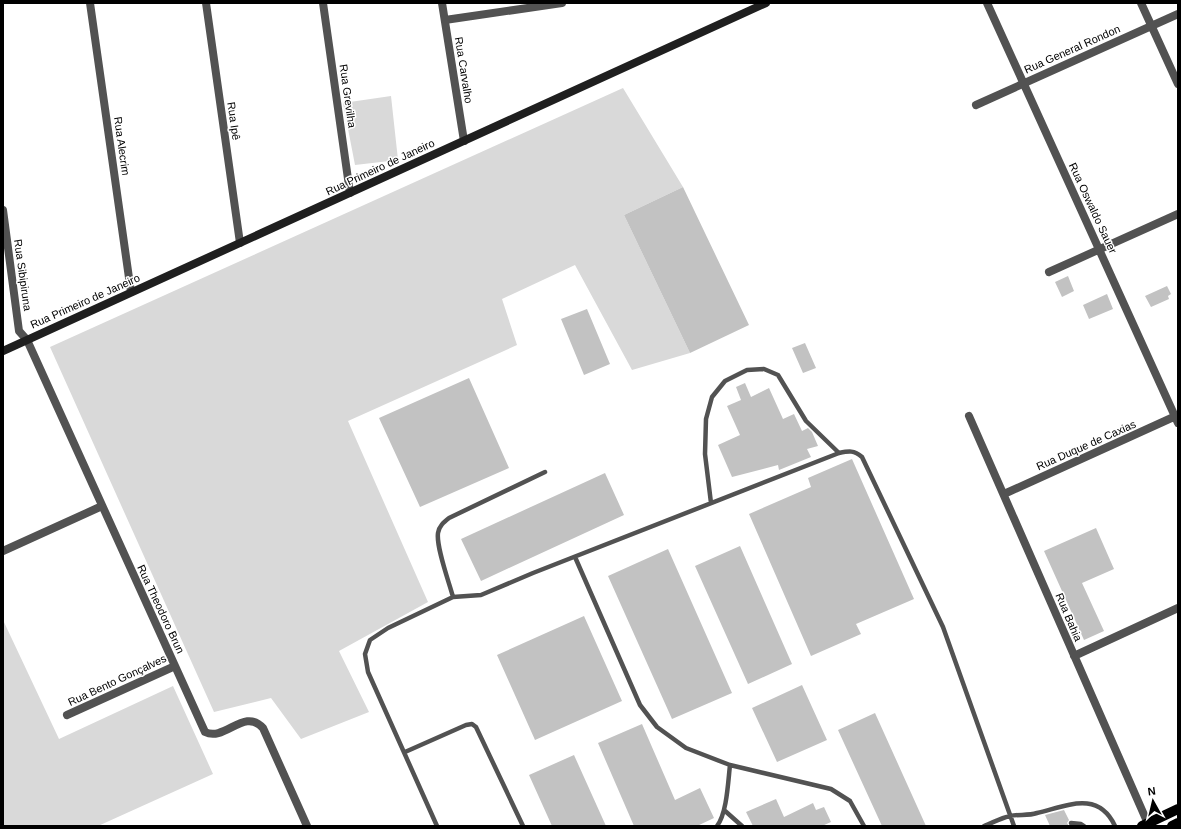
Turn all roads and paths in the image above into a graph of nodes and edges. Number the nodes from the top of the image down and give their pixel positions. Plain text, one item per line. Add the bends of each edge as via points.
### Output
1 (90, 3) edge
2 (206, 3) edge
3 (323, 3) edge
4 (442, 3) edge
5 (562, 3) edge
6 (766, 3) edge
7 (987, 3) edge
8 (1141, 3) edge
9 (528, 5) edge
10 (1178, 14) edge
11 (446, 20) junction
12 (1151, 26) junction
13 (1023, 83) junction
14 (1178, 84) edge
15 (976, 105) dead end
16 (464, 141) junction
17 (350, 193) junction
18 (3, 210) edge
19 (1178, 214) edge
20 (5, 236) edge
21 (240, 243) junction
22 (1100, 249) junction
23 (1049, 272) dead end
24 (131, 292) junction
25 (26, 340) junction
26 (3, 351) edge
27 (969, 416) dead end
28 (1177, 418) edge
29 (839, 453) junction
30 (545, 472) dead end
31 (1004, 494) junction
32 (711, 503) junction
33 (102, 506) junction
34 (3, 551) edge
35 (575, 556) junction
36 (453, 597) junction
37 (1178, 608) edge
38 (1074, 656) junction
39 (175, 666) junction
40 (68, 715) dead end
41 (405, 752) junction
42 (730, 765) junction
43 (1178, 809) edge
44 (724, 810) junction
45 (1010, 816) junction
46 (1070, 823) dead end
47 (1178, 823) edge
48 (1146, 825) edge
49 (307, 826) edge
50 (437, 826) edge
51 (523, 826) edge
52 (717, 826) edge
53 (742, 826) edge
54 (864, 826) edge
55 (984, 826) edge
56 (1014, 826) edge
57 (1084, 826) edge
58 (1115, 826) edge
59 (1172, 826) edge

1 - 24 street, Rua Alecrim
2 - 21 street, Rua Ipê
3 - 17 street, Rua Grevilha
4 - 11 street, Rua Carvalho
5 - 9 street
6 - 16 street, Rua Primeiro de Janeiro
7 - 13 street, Rua Oswaldo Sauer
8 - 12 street
9 - 11 street
10 - 12 street, Rua General Rondon
11 - 16 street, Rua Carvalho
12 - 13 street, Rua General Rondon
12 - 14 street
13 - 15 street, Rua General Rondon
13 - 22 street, Rua Oswaldo Sauer
16 - 17 street, Rua Primeiro de Janeiro
17 - 21 street, Rua Primeiro de Janeiro
18 - 20 street, Rua Sibipiruna
19 - 22 street
20 - 25 street, Rua Sibipiruna via 19,331
21 - 24 street, Rua Primeiro de Janeiro
22 - 23 street
22 - 28 street, Rua Oswaldo Sauer
24 - 25 street, Rua Primeiro de Janeiro
25 - 26 street, Rua Primeiro de Janeiro
25 - 33 street, Rua Theodoro Brun
27 - 31 street, Rua Bahia
28 - 31 street, Rua Duque de Caxias
29 - 32 lane
29 - 32 lane via 806,422 778,375 764,369 747,370 725,381 712,397 706,418 705,454
29 - 45 lane via 856,452 862,457 943,627
30 - 36 lane via 449,518 440,525 439,546
31 - 38 street, Rua Bahia
32 - 35 lane
33 - 34 street
33 - 39 street, Rua Theodoro Brun
35 - 36 lane via 481,595
35 - 42 lane via 640,705 657,727 686,748
36 - 41 lane via 388,628 370,640 365,654 368,672
37 - 38 street
38 - 48 street, Rua Bahia
39 - 40 street, Rua Bento Gonçalves
39 - 49 street, Rua Theodoro Brun via 205,732 219,733 249,720 258,722 263,728
41 - 50 lane
41 - 51 lane via 472,724 476,727
42 - 44 lane
42 - 54 lane via 831,789 850,801
43 - 48 main road
44 - 52 lane
44 - 53 lane
45 - 55 lane
45 - 56 lane
45 - 58 lane via 1036,814 1072,804 1089,803 1109,813
46 - 57 lane
47 - 59 main road

